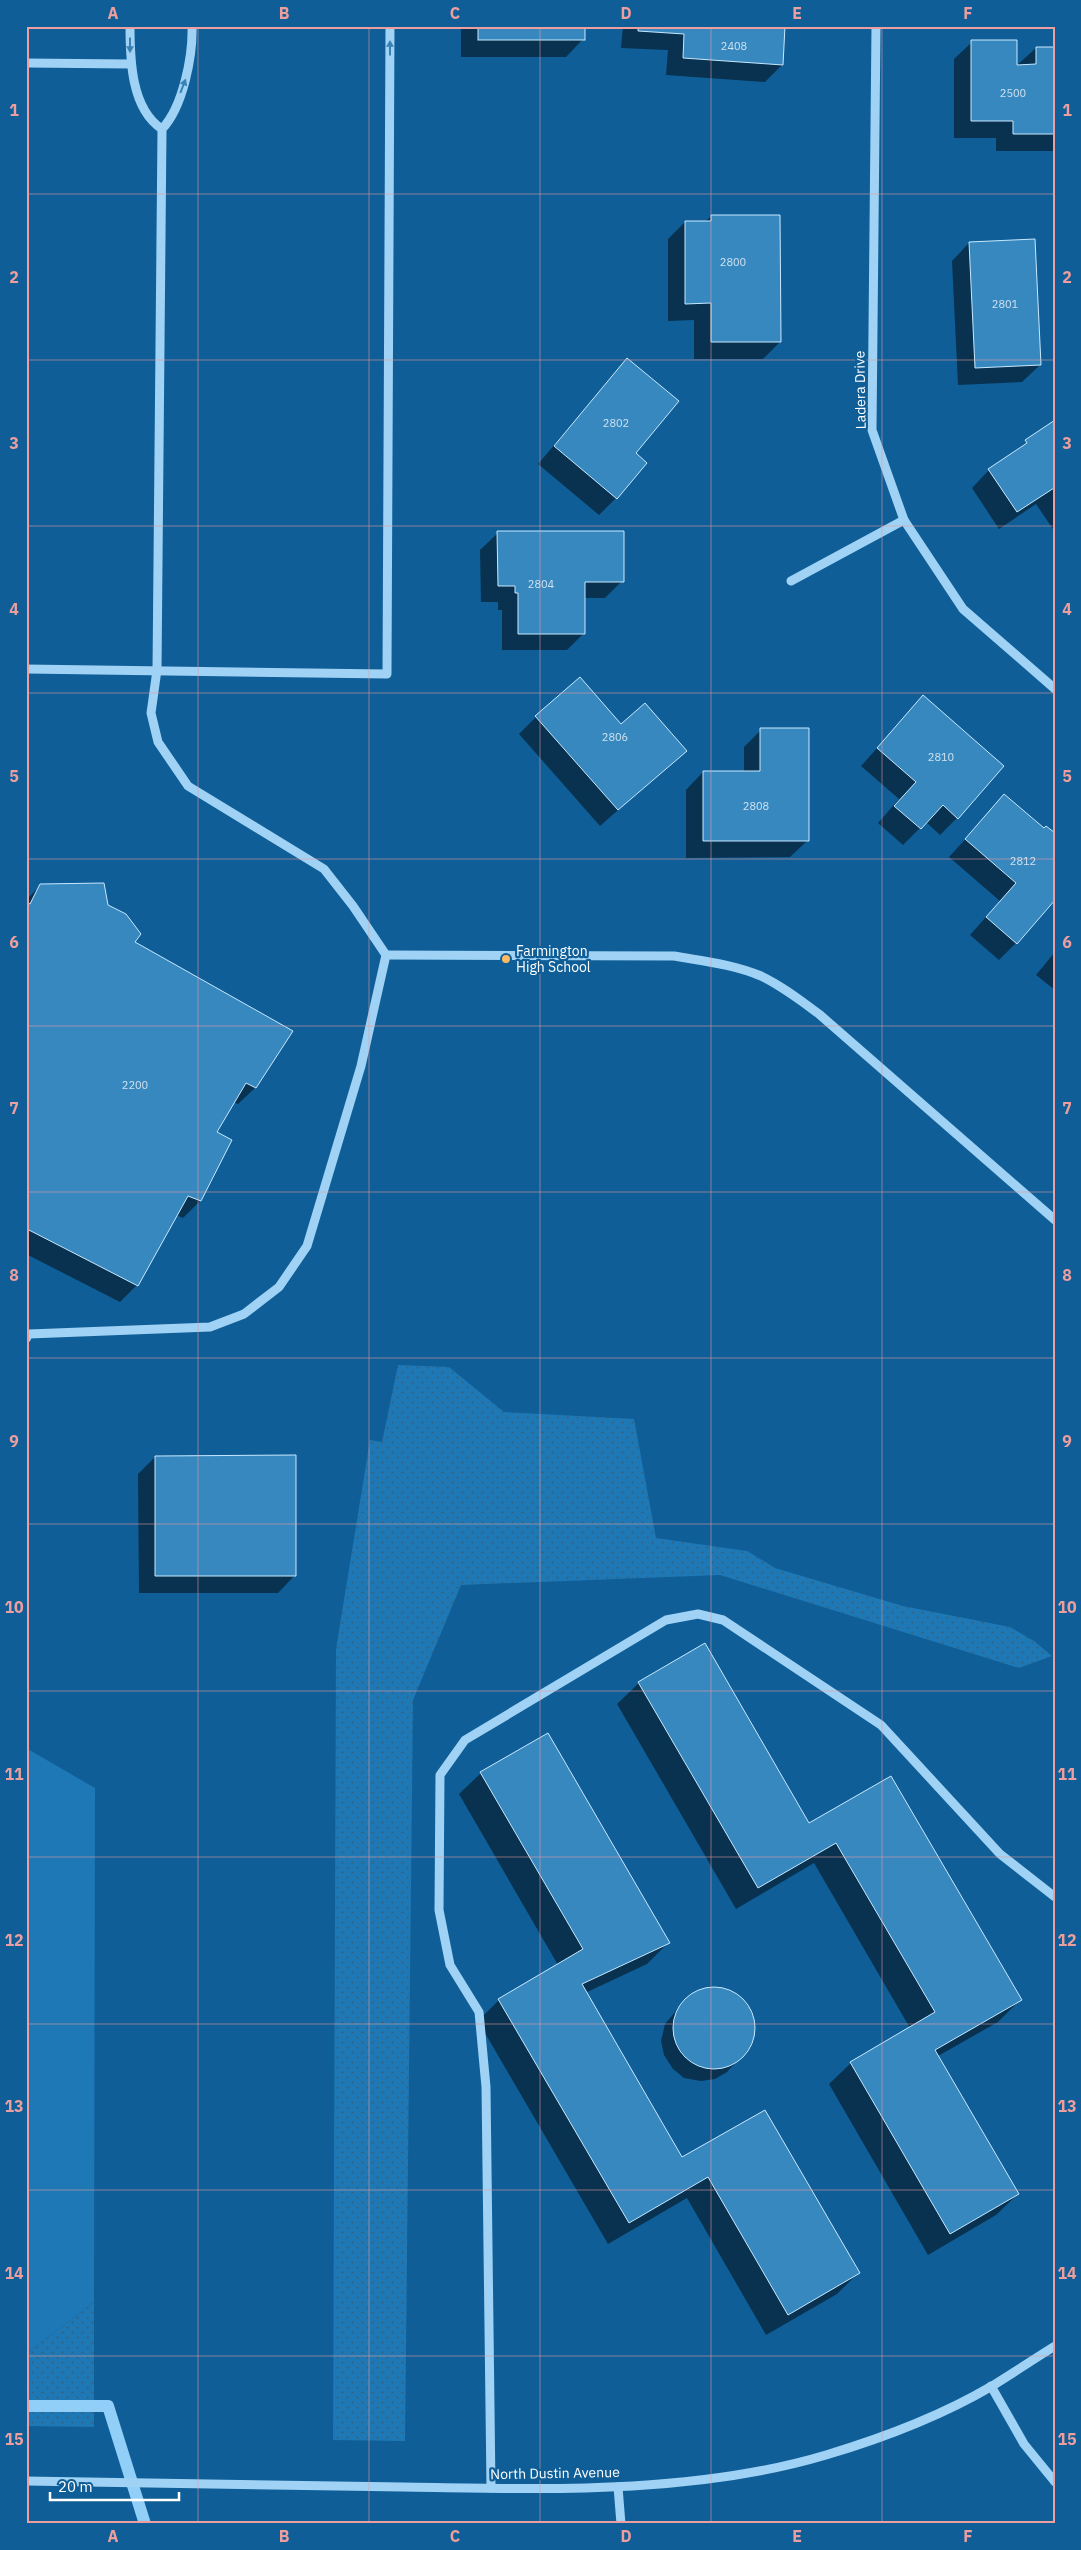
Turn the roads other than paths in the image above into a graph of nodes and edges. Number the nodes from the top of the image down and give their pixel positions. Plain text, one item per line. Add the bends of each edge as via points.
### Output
1 (130, 26) edge
2 (192, 26) edge
3 (390, 26) edge
4 (876, 26) edge
5 (26, 63) edge
6 (130, 64) junction
7 (162, 129) junction
8 (904, 520) junction
9 (791, 580) dead end
10 (26, 669) edge
11 (157, 670) junction
12 (1055, 689) edge
13 (386, 955) junction
14 (1055, 1220) edge
15 (26, 1339) edge
16 (1055, 1897) edge
17 (1055, 2346) edge
18 (991, 2386) junction
19 (26, 2481) edge
20 (1055, 2482) edge
21 (618, 2486) junction
22 (491, 2488) junction
23 (621, 2524) edge

1 -> 6 street
7 -> 2 street via 169,122 189,69
11 -> 3 street via 387,674
4 - 8 street, Ladera Drive via 872,430
5 - 6 street
6 - 7 street via 151,122
7 - 11 street
8 - 9 street
8 - 12 street, Ladera Drive via 962,609
10 - 11 street
11 - 13 street via 151,713 158,742 188,786 324,869
13 - 14 street via 674,956 716,962 759,975 820,1014
13 - 15 street via 361,1066 307,1246 278,1287 244,1314 210,1327 29,1334
16 - 22 street via 1000,1854 881,1725 723,1620 698,1614 666,1620 465,1740 440,1775 439,1910 450,1965 479,2012 486,2087
17 - 18 street, North Dustin Avenue
18 - 20 street via 1024,2444
18 - 21 street, North Dustin Avenue via 938,2414 824,2456 743,2473
19 - 22 street, North Dustin Avenue
21 - 22 street, North Dustin Avenue
21 - 23 street

